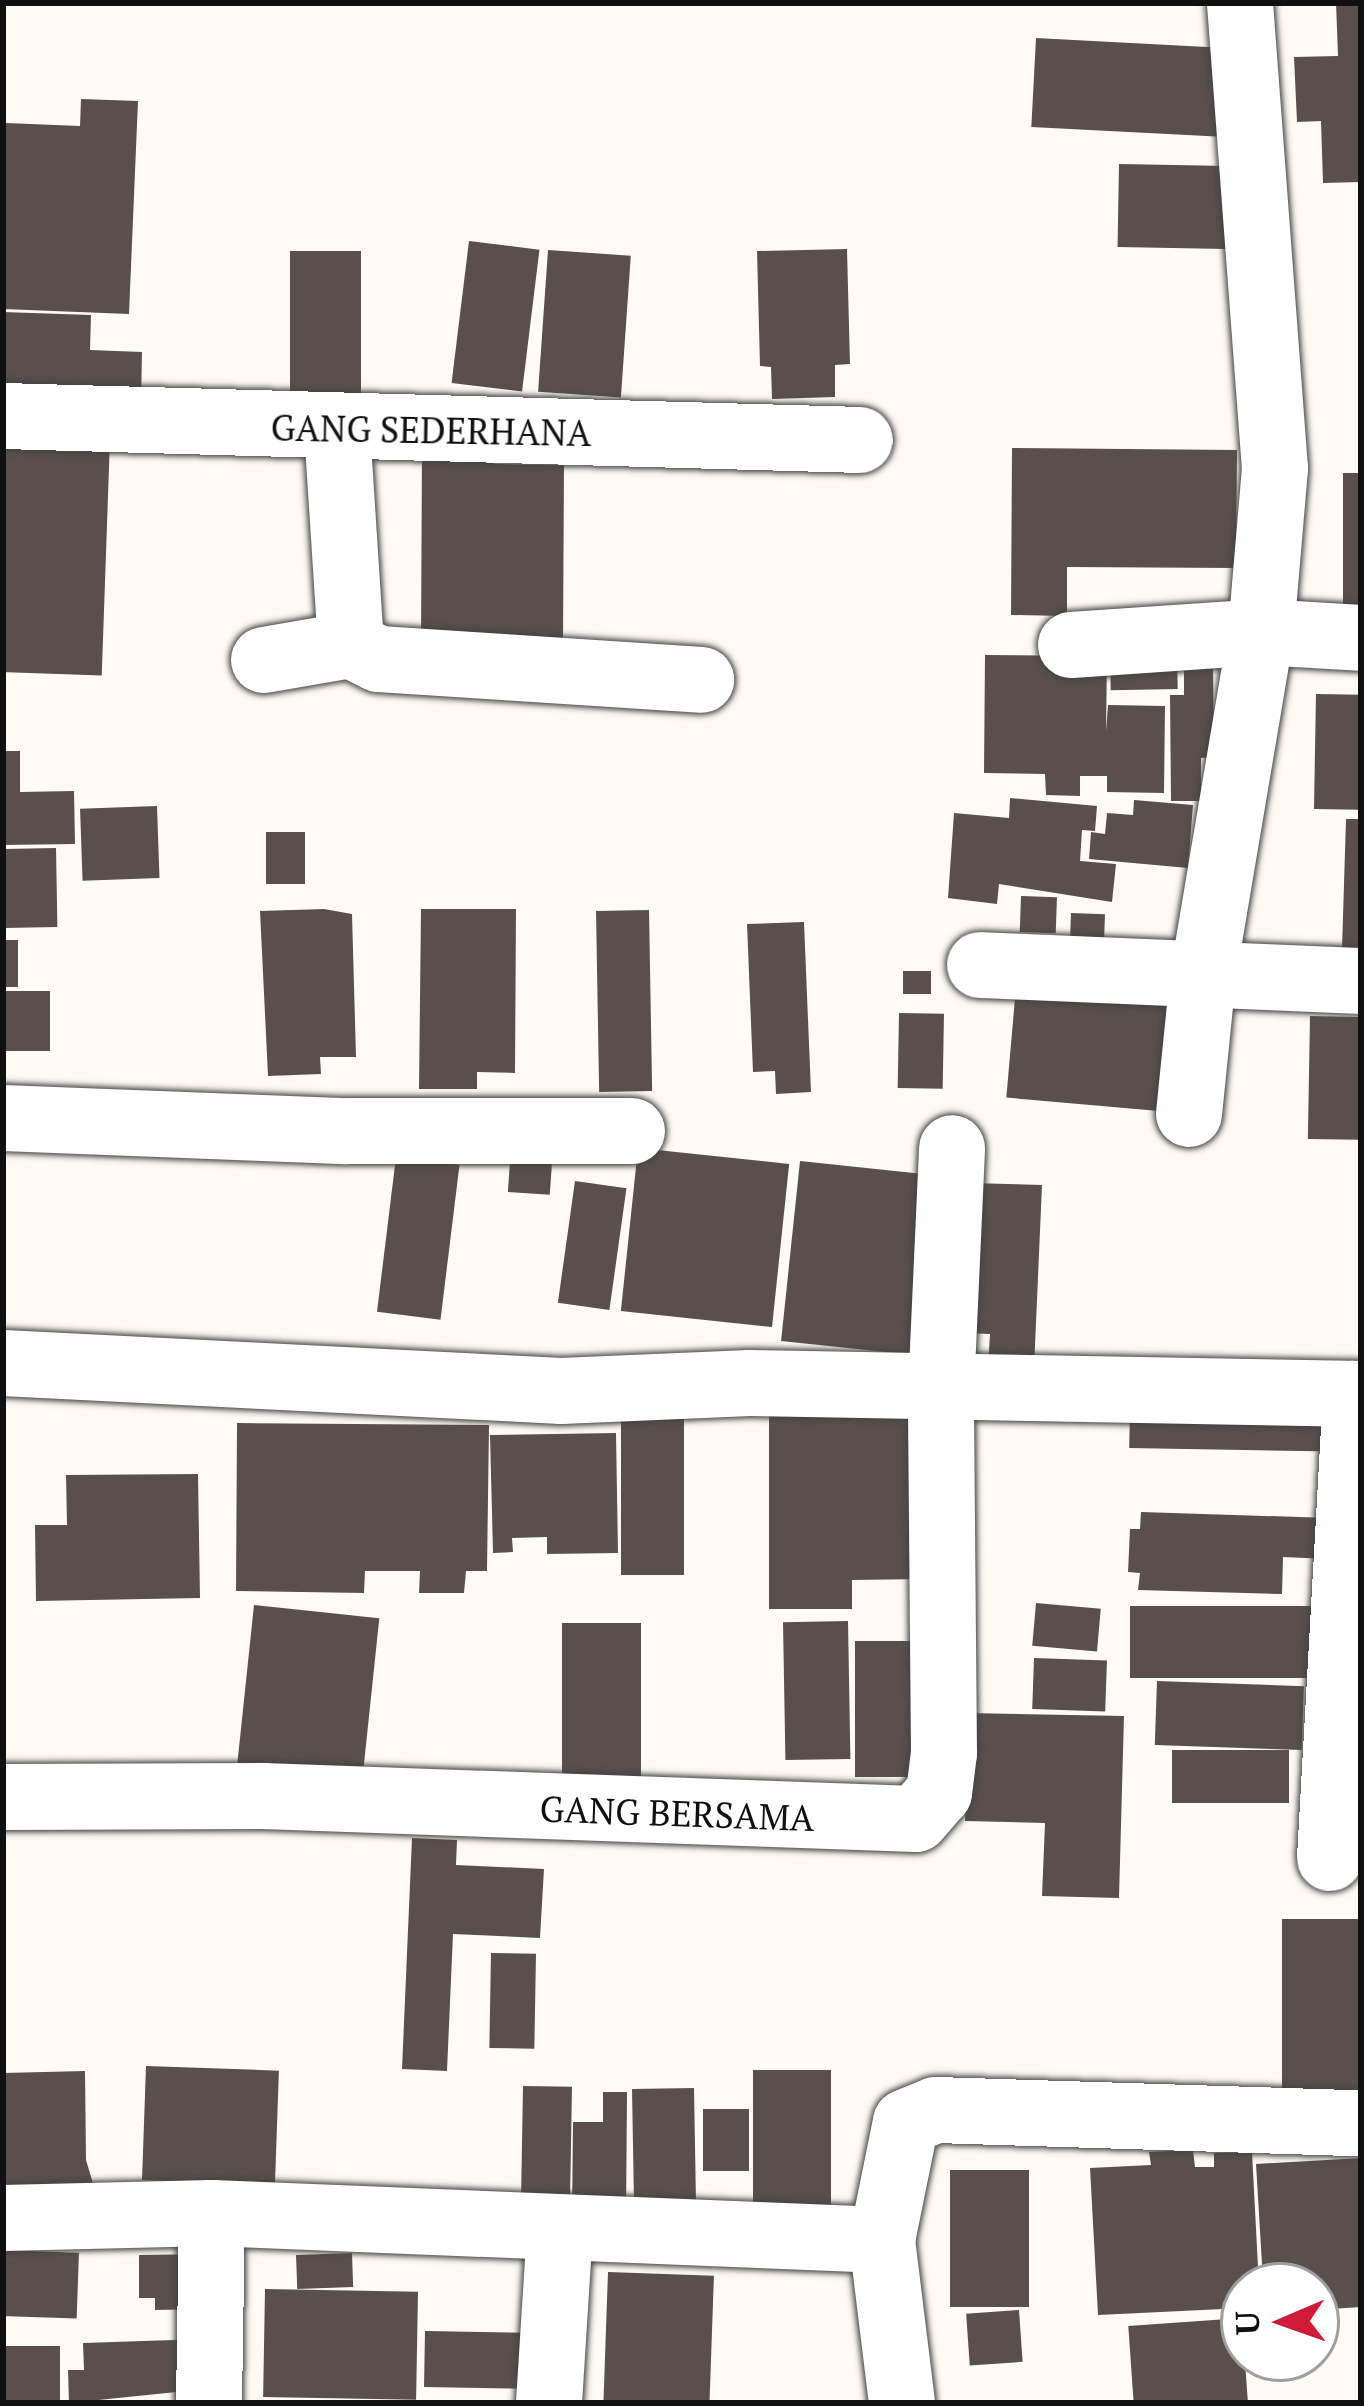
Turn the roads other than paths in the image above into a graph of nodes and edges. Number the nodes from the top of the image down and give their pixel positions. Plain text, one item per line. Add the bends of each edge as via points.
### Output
1 (1240, 3) edge
2 (3, 416) edge
3 (337, 428) junction
4 (860, 440) dead end
5 (1261, 632) junction
6 (1361, 638) edge
7 (351, 645) junction
8 (1071, 645) dead end
9 (264, 660) dead end
10 (701, 680) dead end
11 (980, 965) dead end
12 (1203, 976) junction
13 (1361, 981) edge
14 (1189, 1114) dead end
15 (3, 1118) edge
16 (632, 1131) dead end
17 (952, 1148) dead end
18 (3, 1363) edge
19 (941, 1392) junction
20 (1358, 1394) edge
21 (3, 1797) edge
22 (1330, 1858) dead end
23 (1361, 2123) edge
24 (212, 2212) junction
25 (3, 2218) edge
26 (560, 2227) junction
27 (882, 2240) junction
28 (209, 2403) edge
29 (549, 2403) edge
30 (902, 2403) edge

1 - 5 street via 1274,469
2 - 3 street, GANG SEDERHANA
3 - 4 street, GANG SEDERHANA
3 - 7 street
5 - 6 street
5 - 8 street
5 - 12 street
7 - 9 street
7 - 10 street via 379,659
11 - 12 street
12 - 13 street
12 - 14 street
15 - 16 street
17 - 19 street, GANG BERSAMA
18 - 19 street via 561,1391 750,1383
19 - 20 street
19 - 21 street, GANG BERSAMA via 944,1753 939,1793 916,1819 263,1796
20 - 22 street
23 - 27 street via 936,2110 906,2122 894,2150
24 - 25 street
24 - 26 street
24 - 28 street
26 - 27 street
26 - 29 street
27 - 30 street

